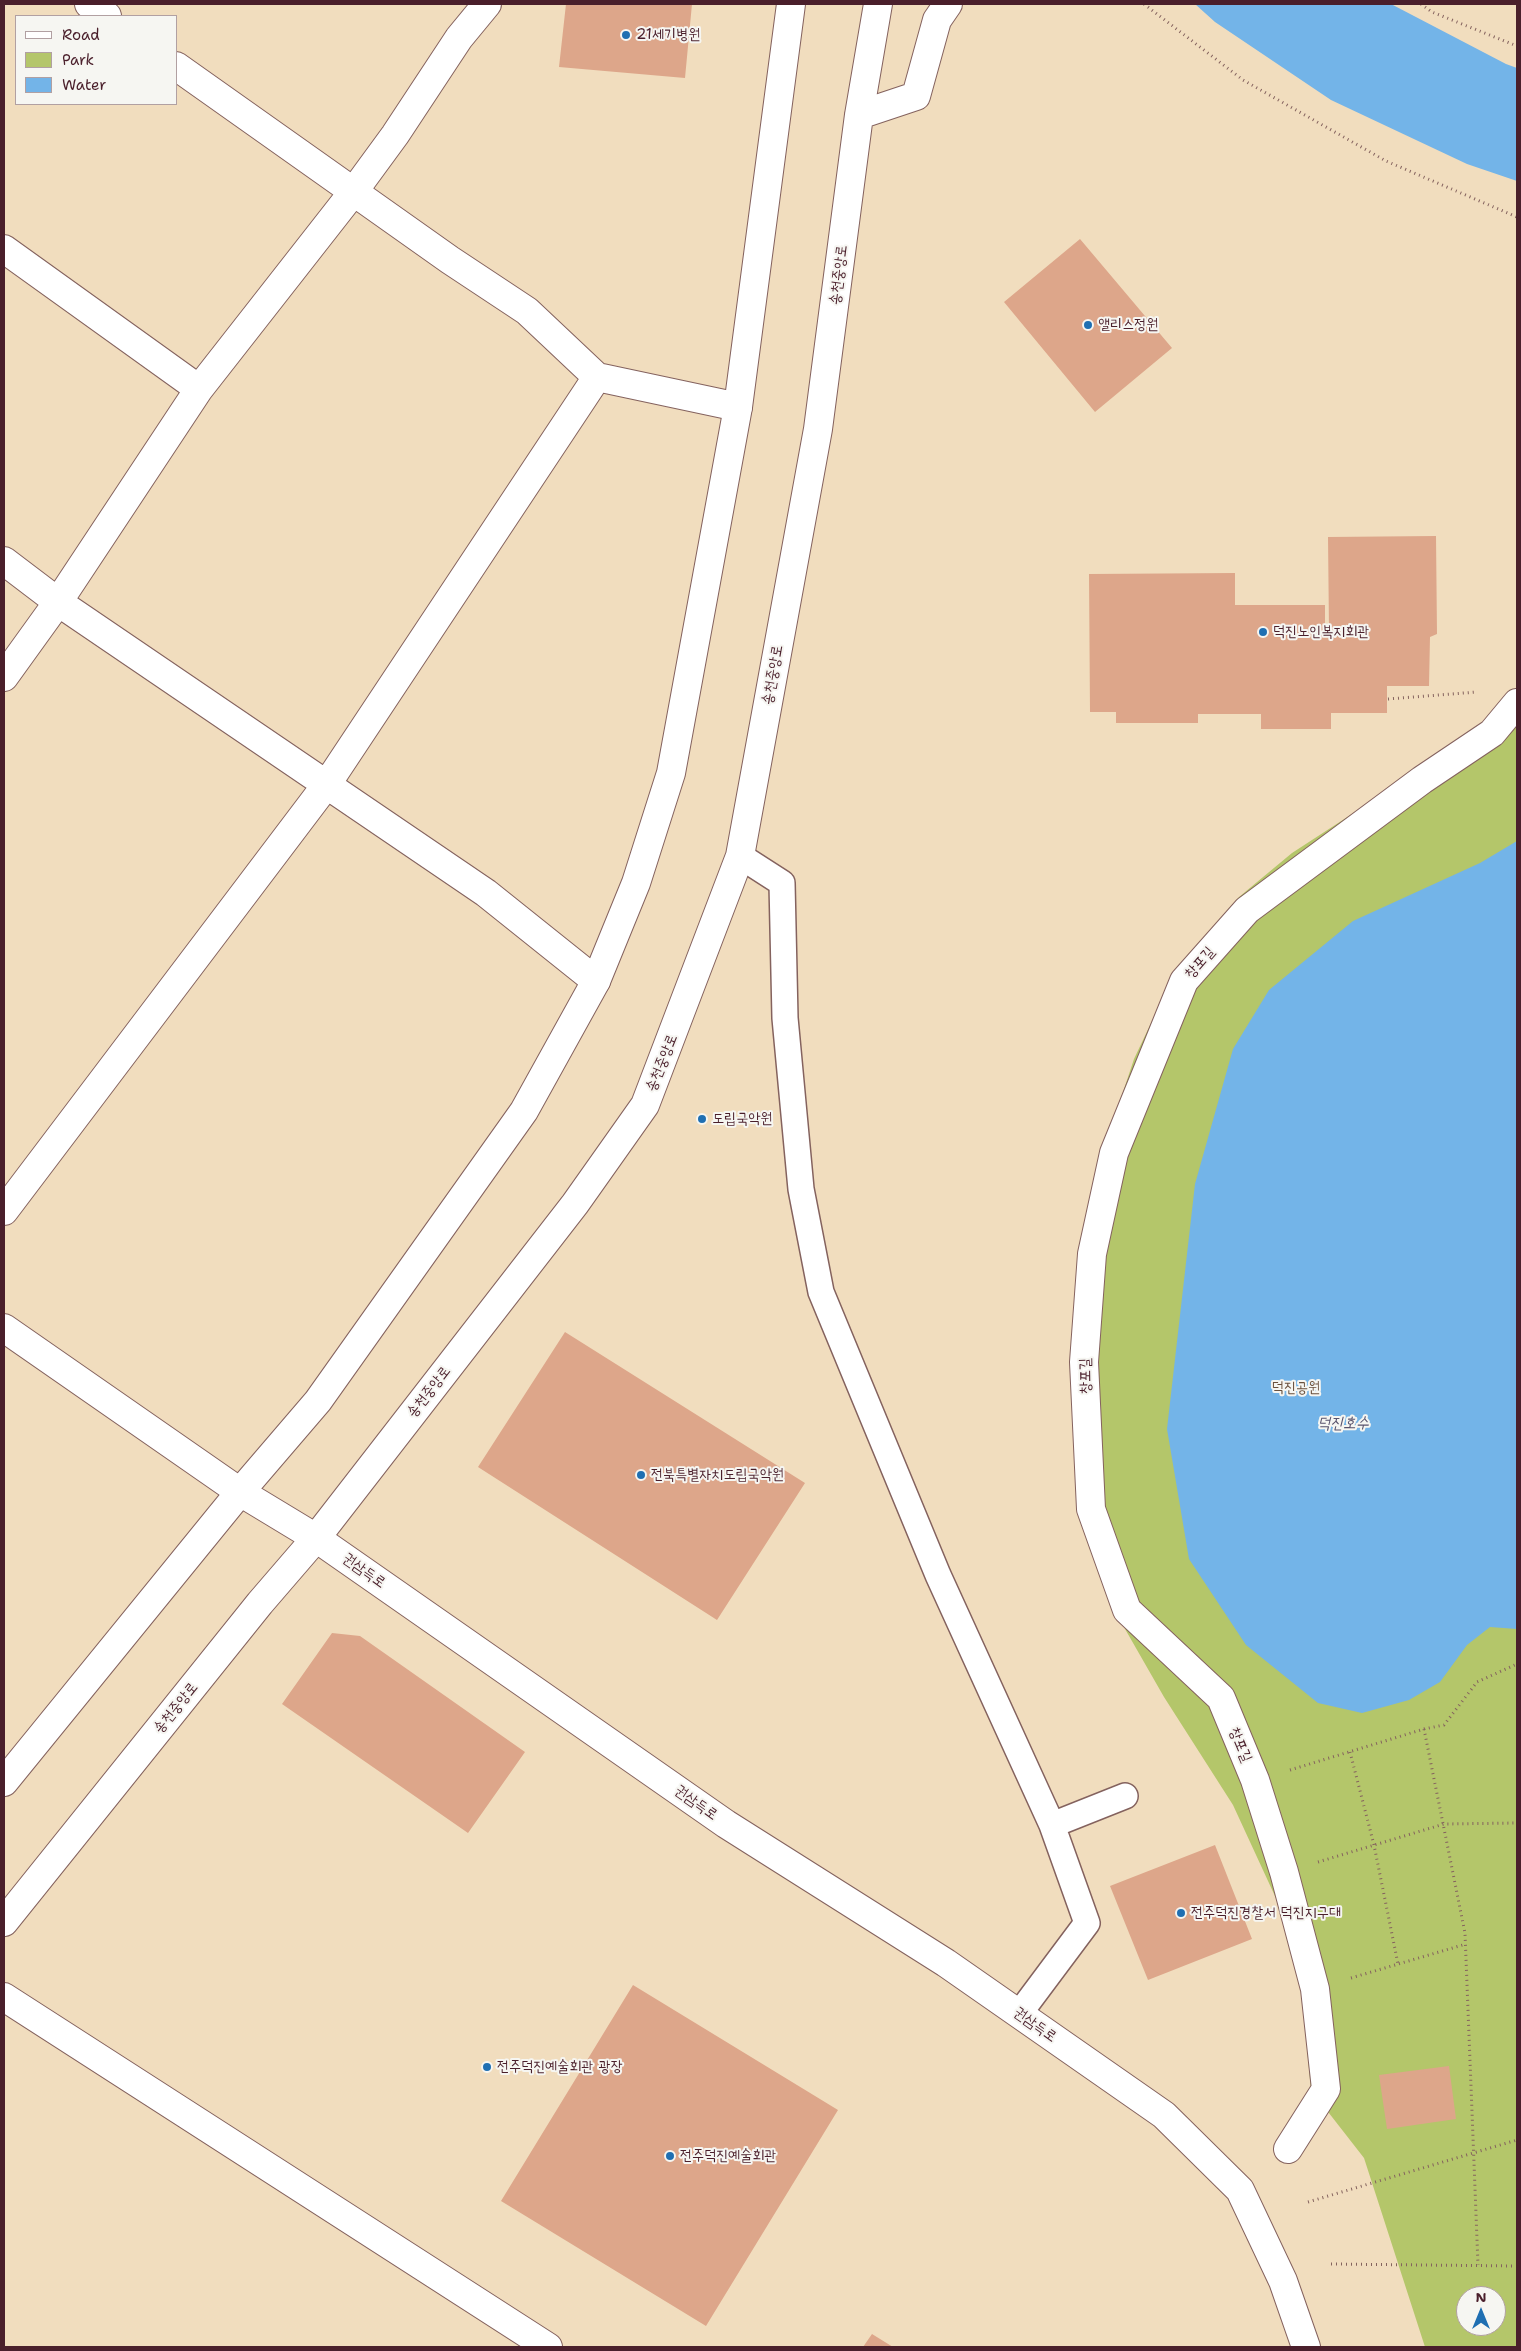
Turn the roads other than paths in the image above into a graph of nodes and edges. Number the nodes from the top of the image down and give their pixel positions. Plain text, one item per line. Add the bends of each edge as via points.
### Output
1 (89, 4) edge
2 (486, 4) edge
3 (792, 4) edge
4 (878, 4) edge
5 (948, 4) edge
6 (106, 15) edge
7 (178, 67) edge
8 (859, 115) junction
9 (354, 191) junction
10 (4, 249) edge
11 (597, 377) junction
12 (198, 389) junction
13 (738, 407) junction
14 (4, 561) edge
15 (58, 602) junction
16 (4, 677) edge
17 (1517, 704) edge
18 (327, 784) junction
19 (740, 856) junction
20 (596, 981) junction
21 (4, 1211) edge
22 (4, 1328) edge
23 (240, 1492) junction
24 (316, 1538) junction
25 (4, 1782) edge
26 (1125, 1796) dead end
27 (1052, 1825) junction
28 (4, 1922) edge
29 (4, 1997) edge
30 (1019, 2014) junction
31 (1288, 2149) dead end
32 (548, 2347) edge
33 (1306, 2347) edge

1 - 6 street
2 - 9 street
3 - 13 street
4 - 8 street, 송천중앙로
5 - 8 street via 937,20 916,96
7 - 9 street
8 - 19 street, 송천중앙로 via 818,429
9 - 11 street via 527,311
9 - 12 street
10 - 12 street
11 - 13 street
11 - 18 street
12 - 15 street
13 - 20 street via 671,773 636,883
14 - 15 street
15 - 16 street
15 - 18 street
17 - 31 street, 창포길 via 1492,734 1422,780 1247,910 1184,981 1114,1153 1092,1254 1084,1362 1091,1508 1127,1610 1221,1698 1255,1780 1316,1989 1326,2089
18 - 20 street via 486,893
18 - 21 street
19 - 24 street, 송천중앙로 via 645,1105 575,1204
19 - 27 lane via 782,883 784,1018 801,1189 821,1292 938,1575
20 - 23 street via 524,1111 318,1401
22 - 23 street, 권삼득로
23 - 24 street, 권삼득로
23 - 25 street
24 - 28 street, 송천중앙로
24 - 30 street, 권삼득로 via 726,1824 946,1963
26 - 27 lane
27 - 30 lane via 1087,1923
29 - 32 street
30 - 33 street, 권삼득로 via 1164,2115 1240,2190 1284,2281

